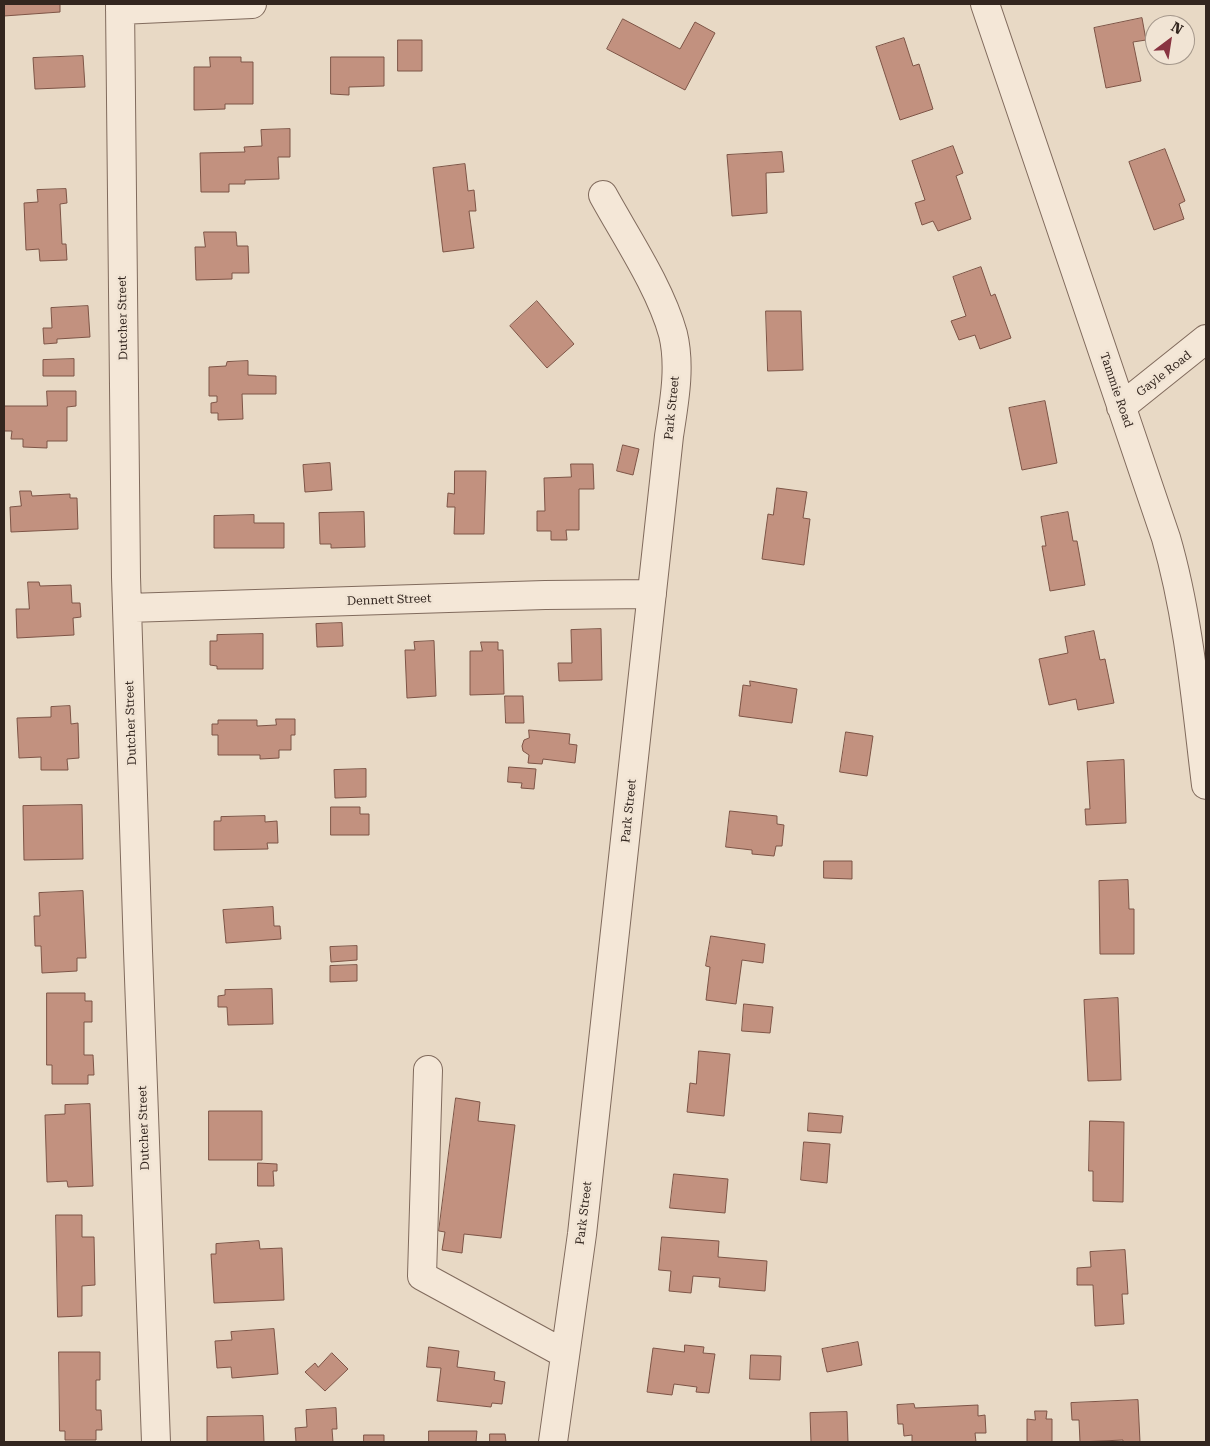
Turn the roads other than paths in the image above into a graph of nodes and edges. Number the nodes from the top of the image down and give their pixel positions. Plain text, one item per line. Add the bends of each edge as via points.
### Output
1 (252, 4) edge
2 (985, 4) edge
3 (120, 7) edge
4 (603, 194) dead end
5 (1206, 339) edge
6 (1122, 407) junction
7 (652, 594) junction
8 (127, 608) junction
9 (1206, 785) edge
10 (428, 1070) dead end
11 (565, 1354) junction
12 (156, 1442) edge
13 (553, 1442) edge

1 - 3 street
2 - 6 street, Tammie Road
3 - 8 street, Dutcher Street
4 - 7 street, Park Street via 661,303 676,353 676,391
5 - 6 street, Gayle Road
6 - 9 street, Tammie Road via 1175,570
7 - 8 street, Dennett Street
7 - 11 street, Park Street via 582,1234
8 - 12 street, Dutcher Street
10 - 11 street via 422,1276
11 - 13 street, Park Street

